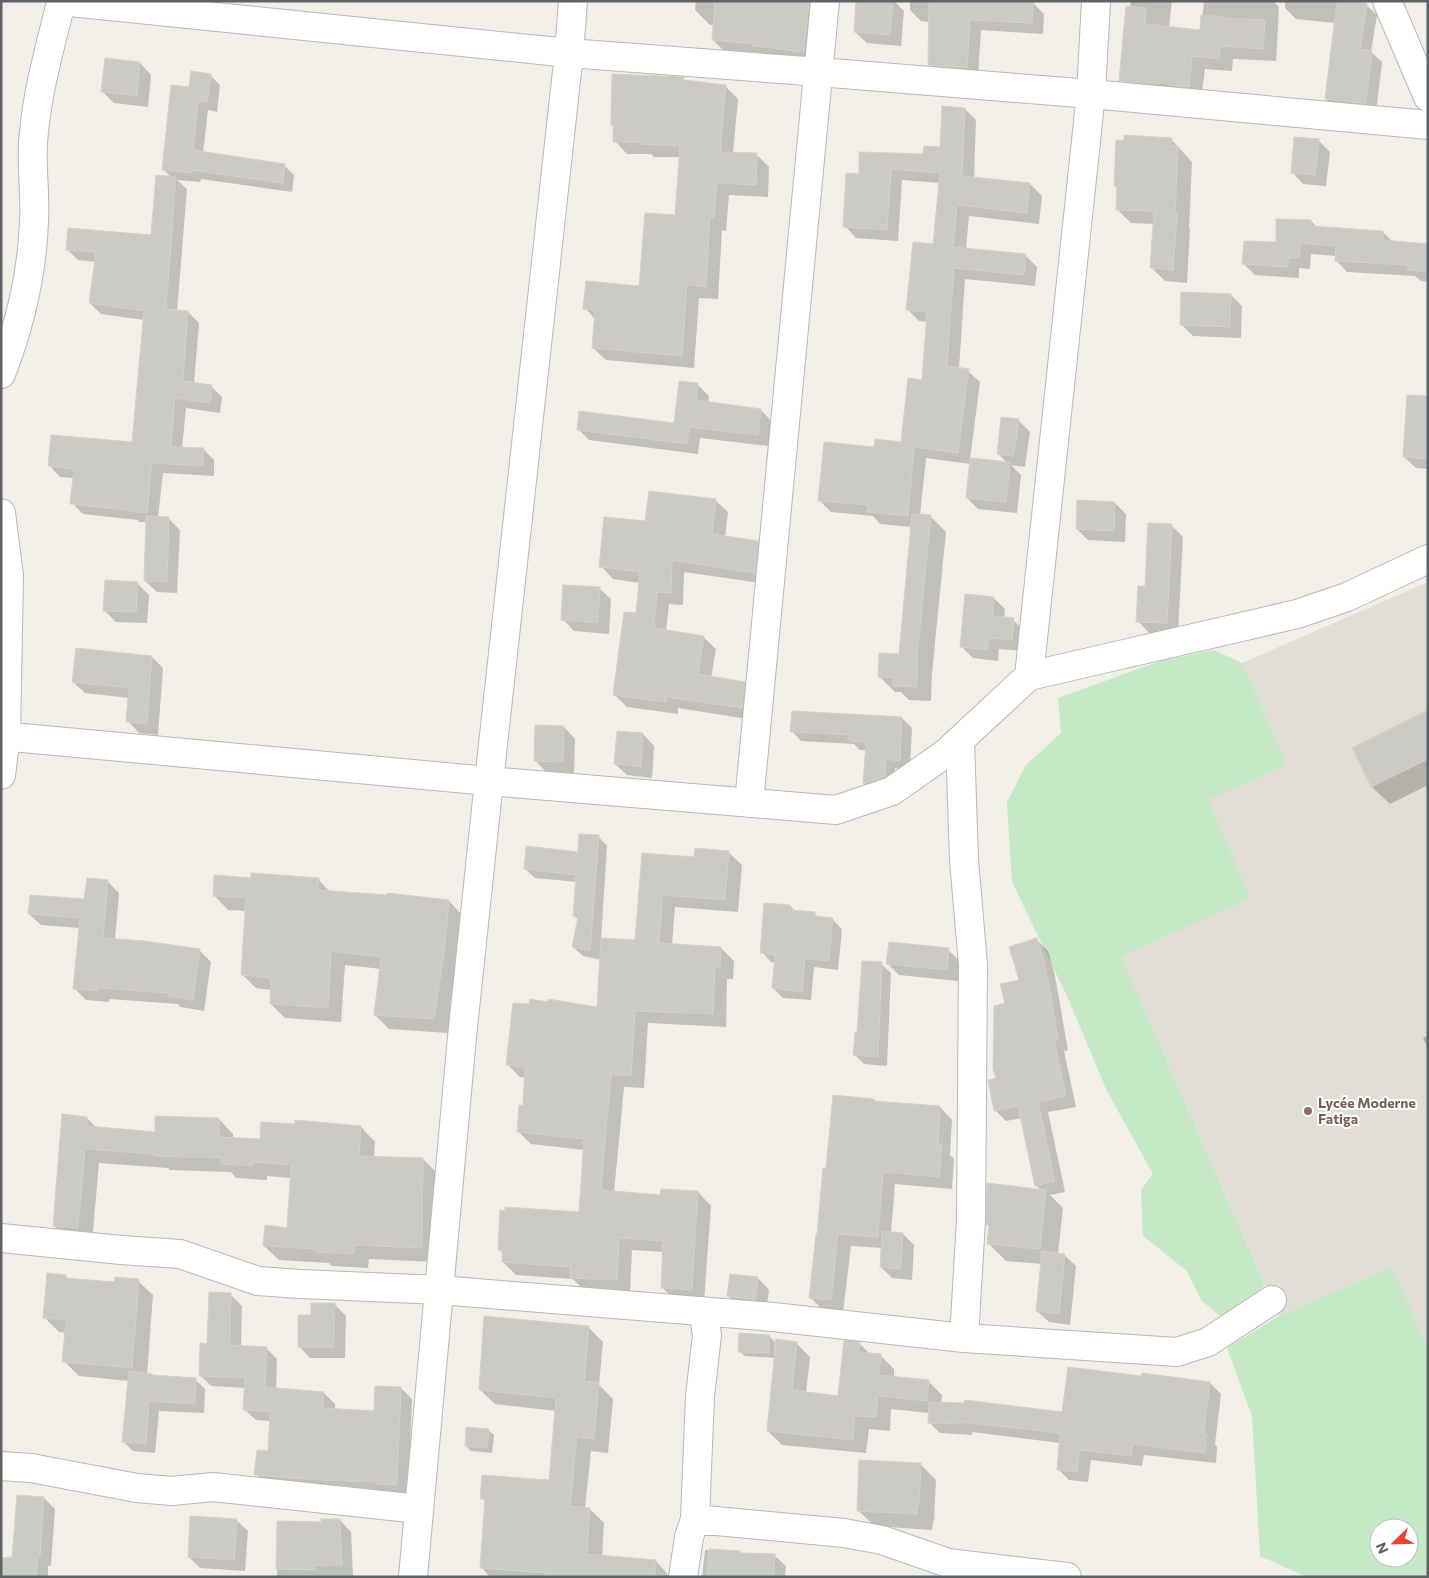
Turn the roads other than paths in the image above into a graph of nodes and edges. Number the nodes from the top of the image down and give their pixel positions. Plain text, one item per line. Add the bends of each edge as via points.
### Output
1 (573, 1) edge
2 (825, 1) edge
3 (1096, 1) edge
4 (1387, 1) edge
5 (60, 2) edge
6 (569, 53) junction
7 (819, 72) junction
8 (1091, 94) junction
9 (1428, 97) edge
10 (1428, 125) edge
11 (3, 367) edge
12 (1, 513) edge
13 (1428, 559) edge
14 (1029, 676) junction
15 (4, 736) edge
16 (960, 740) junction
17 (1, 775) edge
18 (488, 781) junction
19 (749, 803) junction
20 (1, 1238) edge
21 (440, 1290) junction
22 (1272, 1300) dead end
23 (703, 1311) junction
24 (964, 1338) junction
25 (1, 1466) edge
26 (419, 1509) junction
27 (695, 1519) junction
28 (413, 1577) edge
29 (683, 1577) edge
30 (1067, 1577) edge

1 - 6 street
2 - 7 street
3 - 8 street
4 - 9 street
5 - 6 street
5 - 11 street via 33,133 32,263 24,304
6 - 7 street
6 - 18 street
7 - 8 street
7 - 19 street
8 - 10 street
8 - 14 street
12 - 15 street via 9,576
13 - 14 street via 1347,597 1297,614
14 - 16 street
15 - 17 street
15 - 18 street
16 - 19 street via 892,791 836,810
16 - 24 street via 964,860 973,966 971,1220
18 - 19 street
18 - 21 street
20 - 21 street via 180,1254 258,1280
21 - 23 street
21 - 26 street
22 - 24 street via 1208,1342 1177,1352
23 - 24 street
23 - 27 street via 708,1335 700,1396
25 - 26 street via 31,1468 137,1488 172,1491 213,1487
26 - 28 street
27 - 29 street
27 - 30 street via 844,1533 882,1540 948,1564

